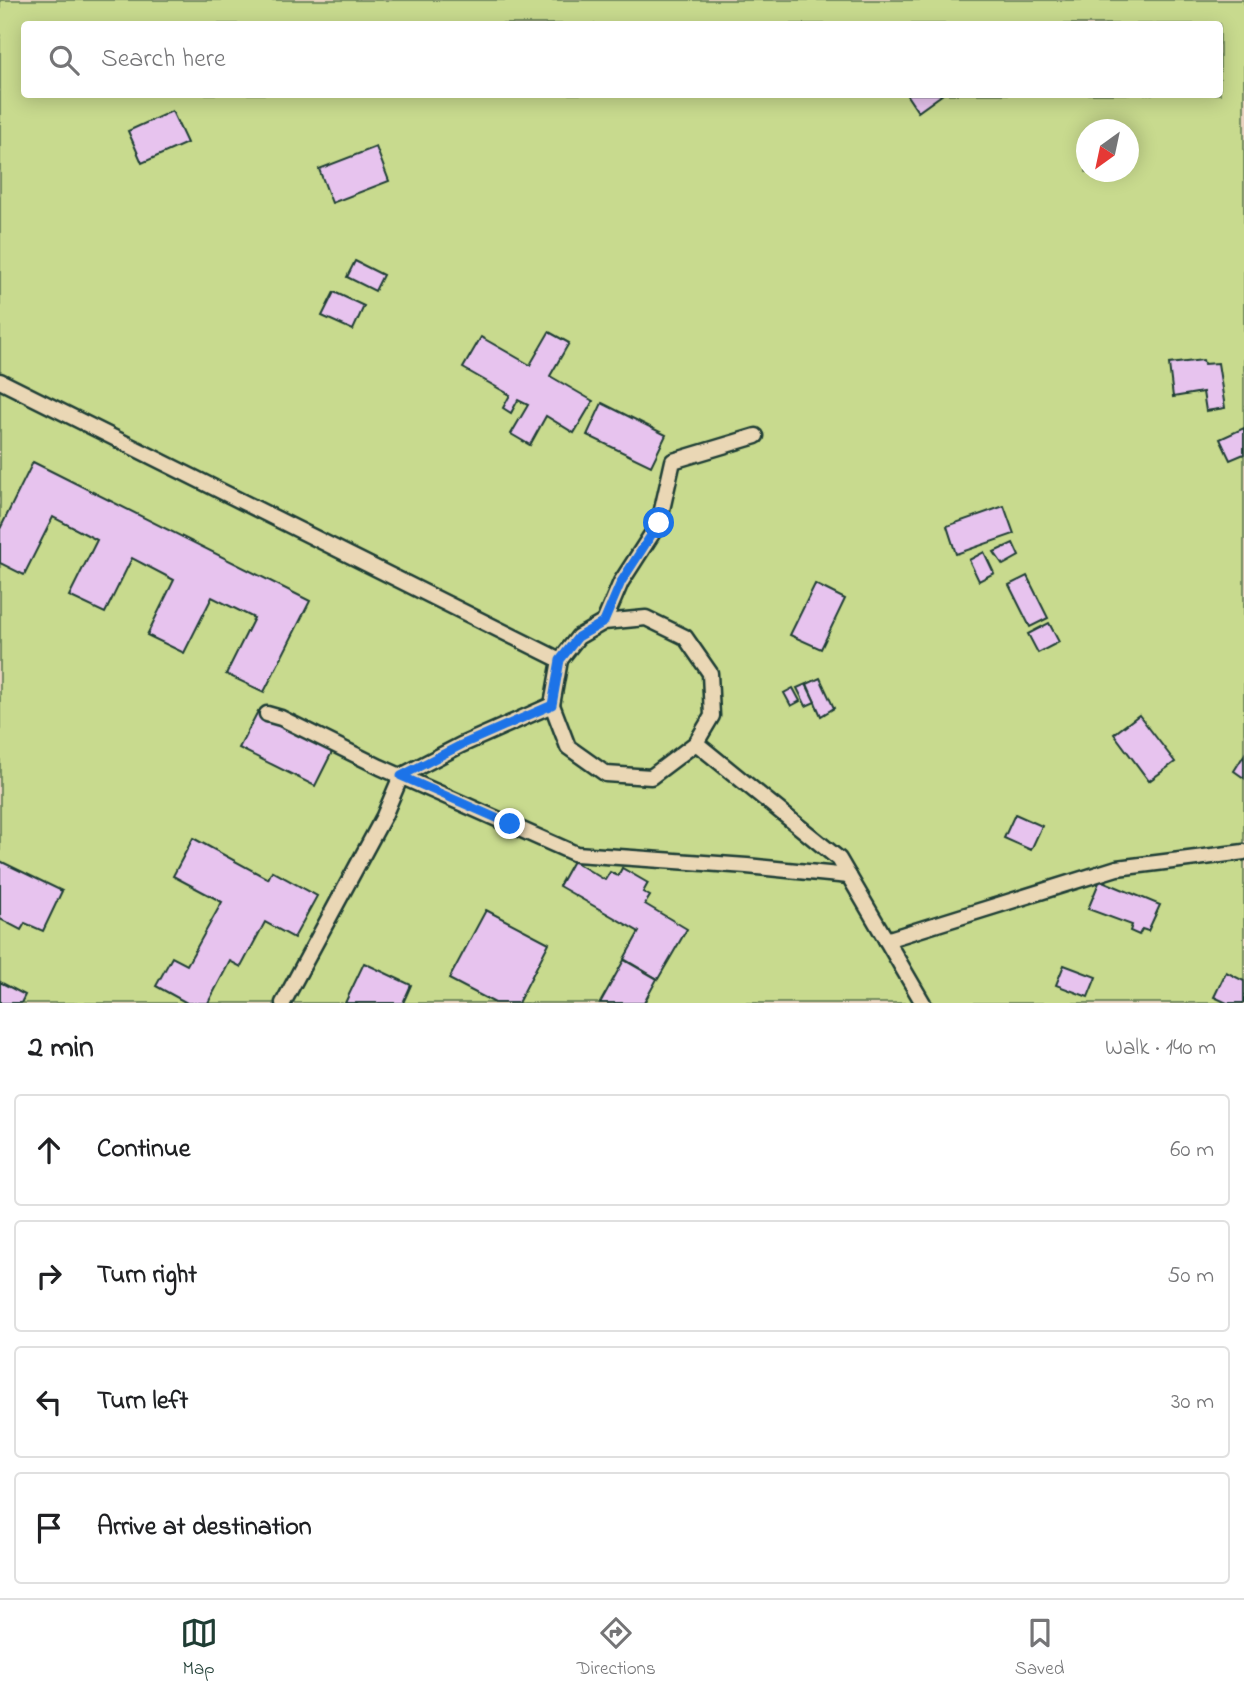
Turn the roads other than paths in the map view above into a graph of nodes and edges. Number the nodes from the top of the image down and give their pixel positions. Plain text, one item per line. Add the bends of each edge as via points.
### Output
1 (0, 381) edge
2 (756, 436) dead end
3 (604, 622) junction
4 (560, 660) junction
5 (552, 705) junction
6 (267, 714) dead end
7 (696, 743) junction
8 (401, 776) junction
9 (1244, 852) edge
10 (849, 876) junction
11 (886, 940) junction
12 (283, 1003) edge
13 (923, 1003) edge

1 - 4 lane
2 - 3 lane via 673,461 659,523 621,582
3 - 4 lane via 578,637
3 - 7 lane via 646,618 685,637 710,673 712,716
4 - 5 lane
5 - 7 lane via 568,747 606,774 651,777
5 - 8 lane
6 - 8 lane
7 - 10 lane via 839,859
8 - 10 lane via 576,854
8 - 12 lane
9 - 11 lane via 1117,868
10 - 11 lane
11 - 13 lane

